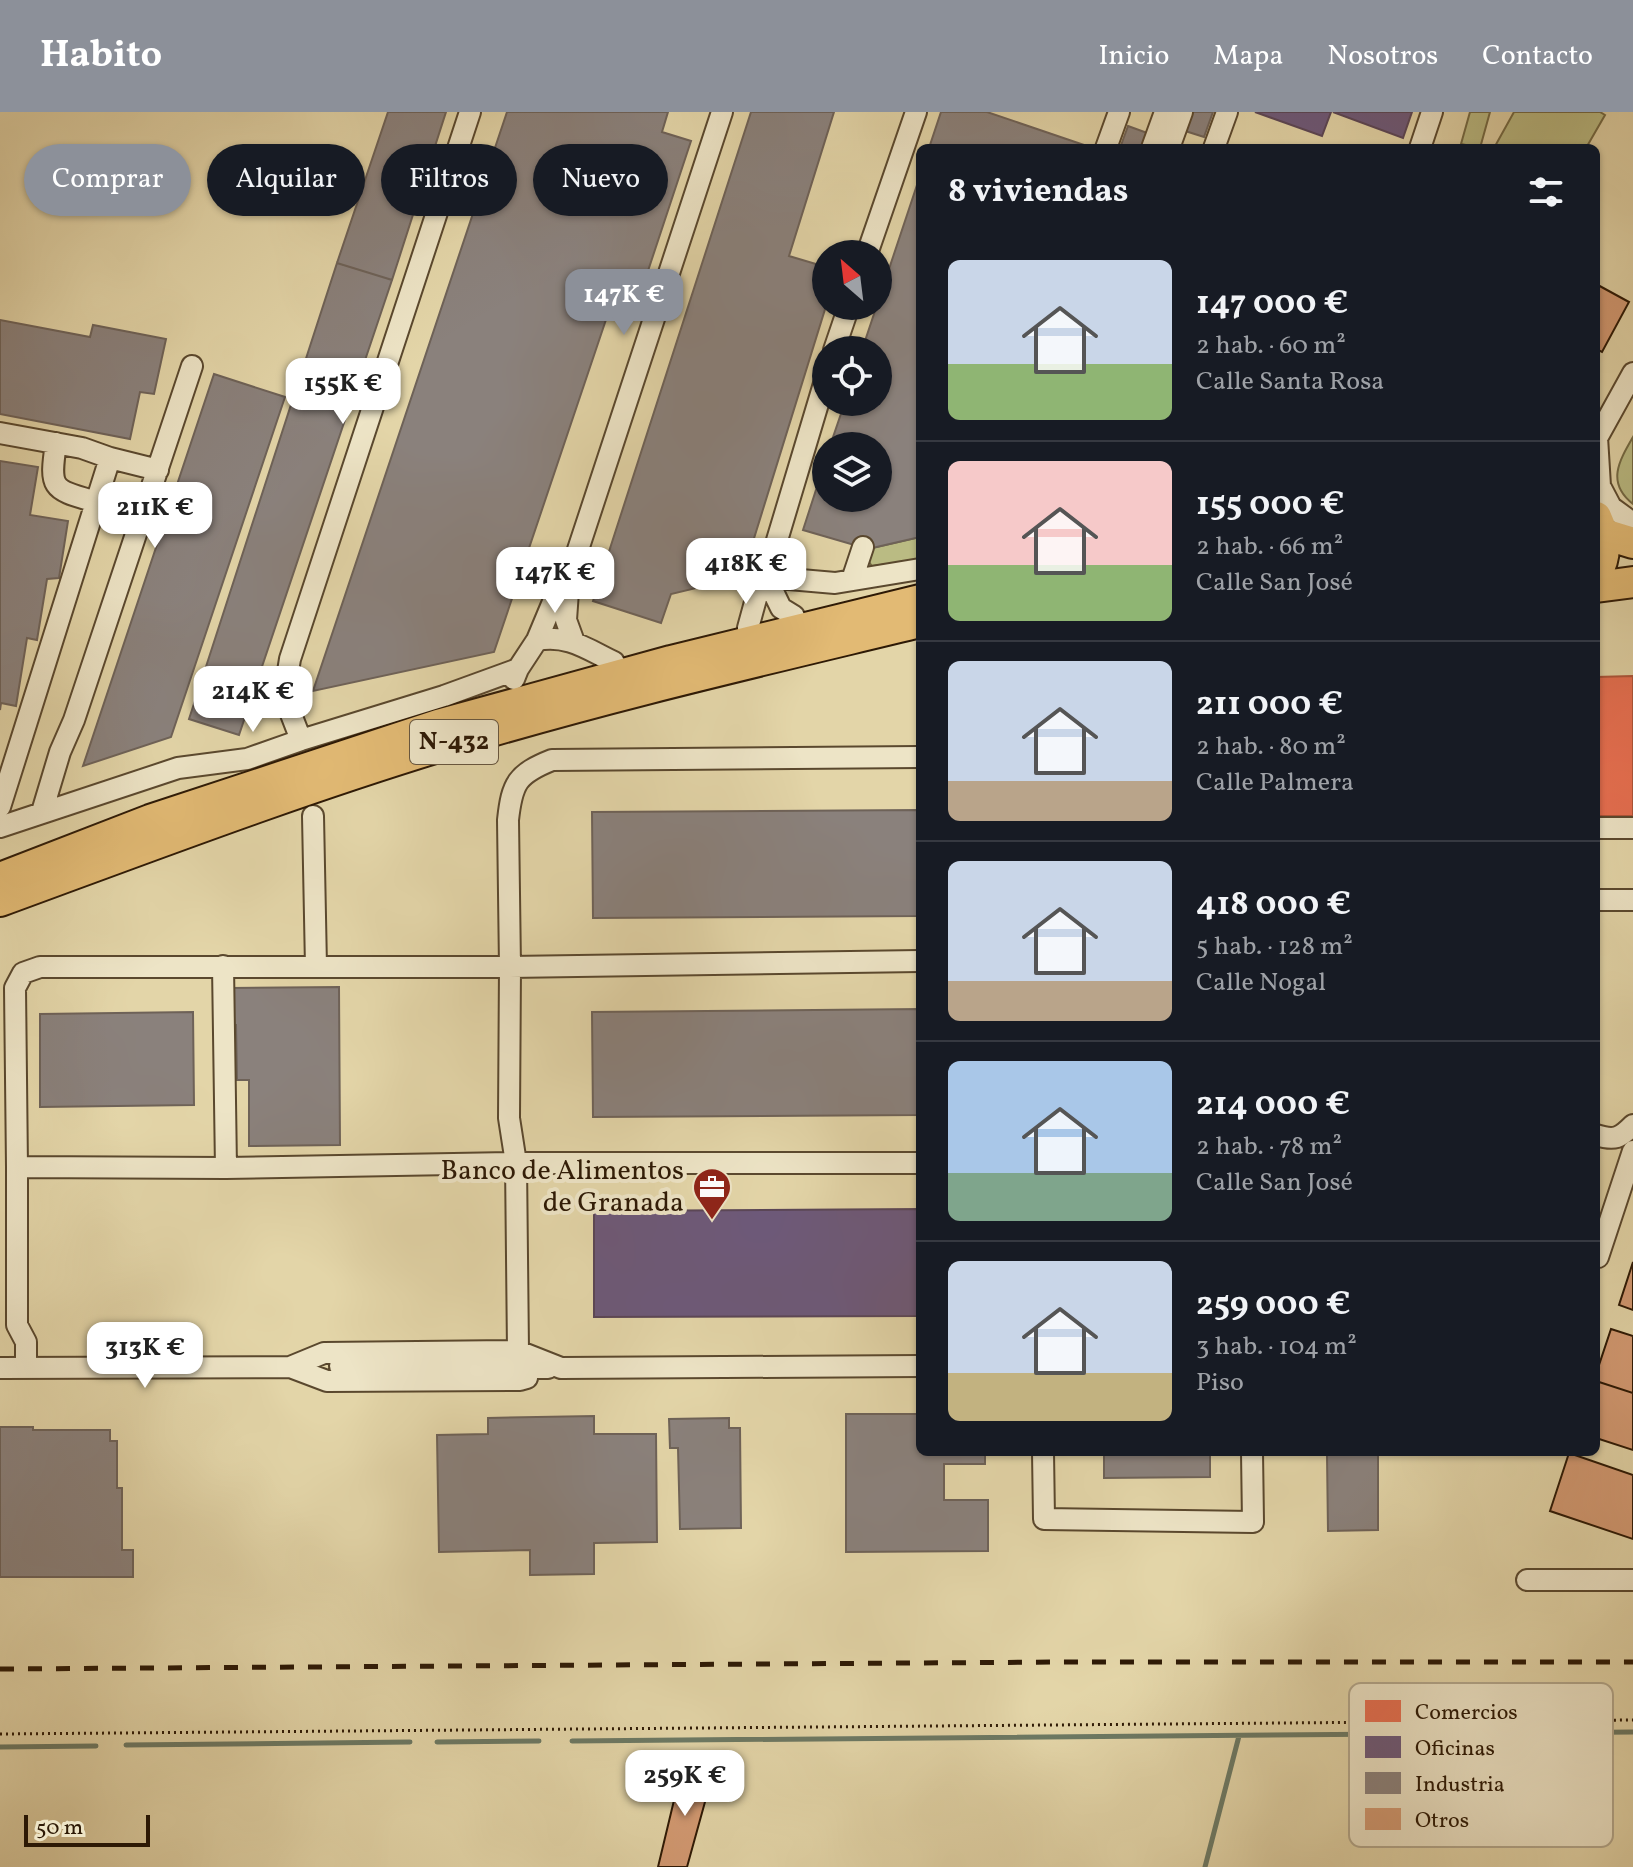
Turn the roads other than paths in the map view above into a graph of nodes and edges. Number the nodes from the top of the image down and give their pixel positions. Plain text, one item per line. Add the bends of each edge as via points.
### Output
1 (470, 112) edge
2 (722, 112) edge
3 (916, 112) edge
4 (1119, 112) edge
5 (1165, 112) edge
6 (1182, 112) edge
7 (1227, 112) edge
8 (1432, 112) edge
9 (1107, 144) edge
10 (1153, 144) edge
11 (1170, 144) edge
12 (1215, 144) edge
13 (1421, 144) edge
14 (872, 240) edge
15 (192, 366) dead end
16 (1633, 373) edge
17 (1604, 406) edge
18 (814, 416) edge
19 (0, 433) edge
20 (56, 443) junction
21 (110, 458) junction
22 (158, 470) junction
23 (1600, 486) edge
24 (96, 502) junction
25 (1613, 528) edge
26 (863, 547) dead end
27 (1600, 565) edge
28 (916, 570) edge
29 (569, 577) junction
30 (766, 577) junction
31 (852, 580) junction
32 (1633, 582) edge
33 (1600, 586) edge
34 (916, 601) edge
35 (881, 609) junction
36 (794, 616) junction
37 (916, 623) edge
38 (748, 628) junction
39 (537, 640) junction
40 (574, 642) junction
41 (614, 662) junction
42 (518, 669) junction
43 (508, 691) junction
44 (438, 725) junction
45 (301, 740) junction
46 (916, 757) edge
47 (0, 807) edge
48 (52, 809) junction
49 (313, 816) dead end
50 (0, 827) edge
51 (1600, 828) edge
52 (1633, 828) edge
53 (0, 878) edge
54 (1600, 900) edge
55 (1633, 900) edge
56 (0, 901) edge
57 (916, 961) edge
58 (223, 966) junction
59 (316, 967) junction
60 (510, 967) junction
61 (1633, 1125) edge
62 (1600, 1136) edge
63 (1633, 1151) edge
64 (516, 1163) junction
65 (916, 1163) edge
66 (17, 1167) junction
67 (226, 1168) junction
68 (1600, 1251) edge
69 (518, 1351) junction
70 (916, 1366) edge
71 (290, 1367) junction
72 (0, 1368) edge
73 (26, 1368) junction
74 (561, 1368) junction
75 (1043, 1456) edge
76 (1252, 1456) edge
77 (1527, 1580) dead end
78 (1633, 1580) edge

1 - 45 street via 290,659 284,696
2 - 29 street
3 - 14 street
4 - 9 street
5 - 10 street
6 - 11 street
7 - 12 street
8 - 13 street
15 - 22 street
16 - 17 street
18 - 30 street
19 - 20 street
20 - 21 street
20 - 24 street via 51,473 55,484 64,493
21 - 22 street
21 - 24 street
22 - 48 street via 74,720 71,753
23 - 25 street via 1611,507
24 - 47 street
25 - 27 highway
26 - 31 street
28 - 31 street
29 - 39 street
29 - 40 street via 566,620
30 - 31 street
30 - 36 street via 781,608
30 - 38 street
32 - 33 highway
34 - 35 highway, N-432
35 - 36 street via 850,604
35 - 44 highway, N-432
36 - 38 street
37 - 56 highway, N-432 via 451,743
38 - 41 street
39 - 40 street
39 - 42 street
40 - 41 street
41 - 43 street
42 - 43 street
42 - 45 street
43 - 44 street via 472,703
44 - 53 highway, N-432 via 150,820
45 - 48 street via 247,759 178,768
46 - 60 street via 552,760 530,768 510,798
48 - 50 street
49 - 59 street
51 - 52 street
54 - 55 street
57 - 60 street
58 - 59 street
58 - 66 street via 40,967 23,973 15,988
58 - 67 street
59 - 60 street
60 - 64 street via 509,1118
61 - 62 street via 1621,1136
63 - 68 street
64 - 65 street
64 - 67 street
64 - 69 street
66 - 67 street
66 - 73 street via 17,1325 26,1342
69 - 71 street via 324,1353
69 - 74 street
70 - 74 street
71 - 73 street
71 - 74 street
72 - 73 street
75 - 76 street via 1044,1519 1253,1522
77 - 78 street

